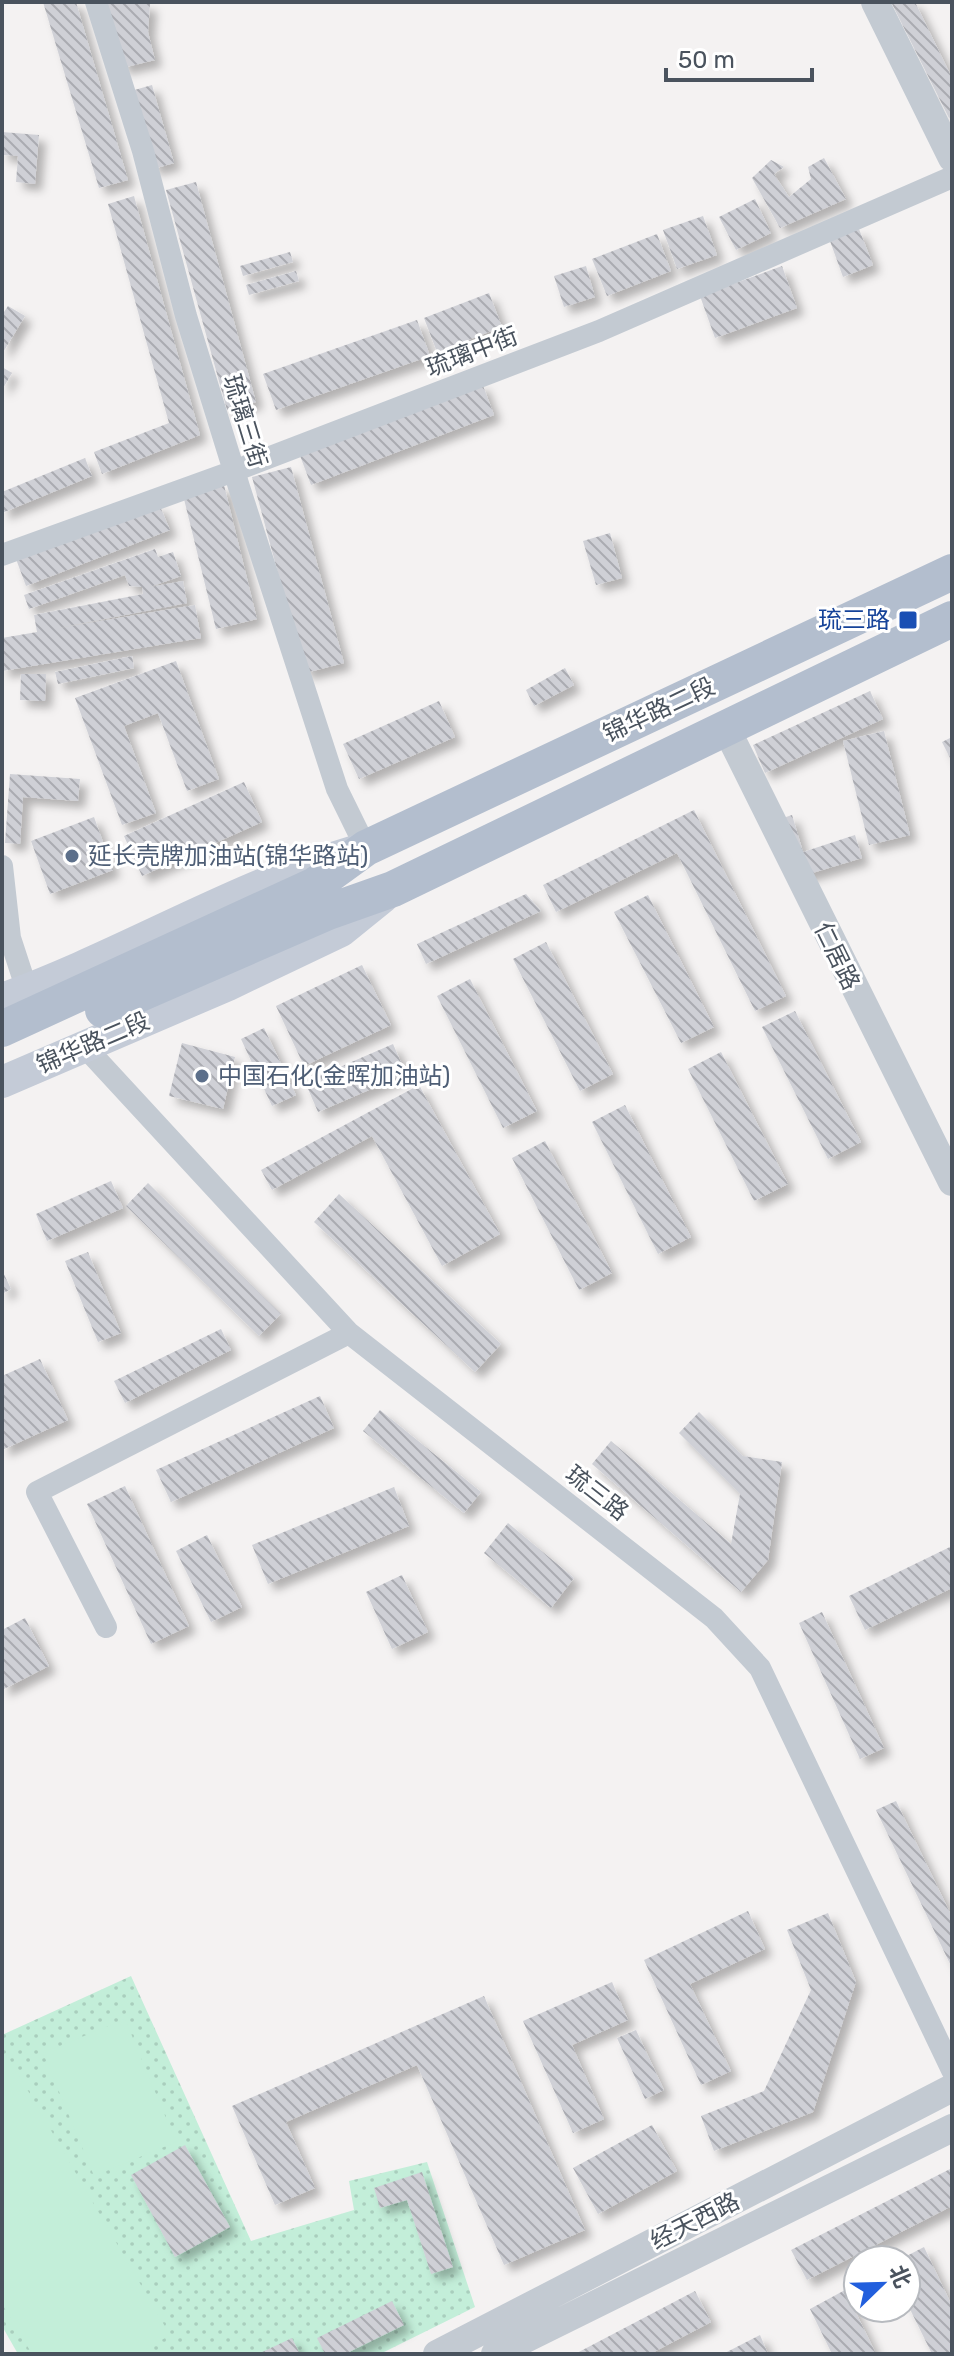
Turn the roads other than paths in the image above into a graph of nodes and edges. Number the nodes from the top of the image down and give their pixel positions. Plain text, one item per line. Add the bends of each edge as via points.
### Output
1 (96, 2) edge
2 (875, 2) edge
3 (952, 158) edge
4 (952, 177) edge
5 (234, 471) junction
6 (2, 555) edge
7 (952, 572) edge
8 (952, 619) edge
9 (726, 728) junction
10 (366, 848) junction
11 (2, 866) edge
12 (393, 889) junction
13 (15, 994) edge
14 (2, 1029) edge
15 (85, 1047) junction
16 (2, 1052) edge
17 (2, 1082) edge
18 (952, 1182) edge
19 (349, 1333) junction
20 (106, 1627) dead end
21 (952, 2070) edge
22 (952, 2088) edge
23 (952, 2128) edge
24 (448, 2352) edge
25 (495, 2354) edge

1 - 5 street, 琉璃三街
2 - 3 street
4 - 5 street, 琉璃中街 via 599,331
5 - 6 street, 琉璃中街
5 - 10 street, 琉璃三街 via 337,789
7 - 10 main road, 锦华路二段
8 - 9 main road, 锦华路二段
9 - 12 main road, 锦华路二段
9 - 18 street, 仁居路
10 - 13 main road, 锦华路二段 via 308,865 73,974
10 - 14 main road, 锦华路二段 via 315,885
11 - 13 street
12 - 15 main road, 锦华路二段 via 341,931
12 - 16 main road, 锦华路二段
15 - 17 main road, 锦华路二段
15 - 19 street, 琉三路
19 - 20 street via 37,1492
19 - 21 street, 琉三路 via 714,1618 760,1668
22 - 24 street, 经天西路
23 - 25 street, 经天西路

